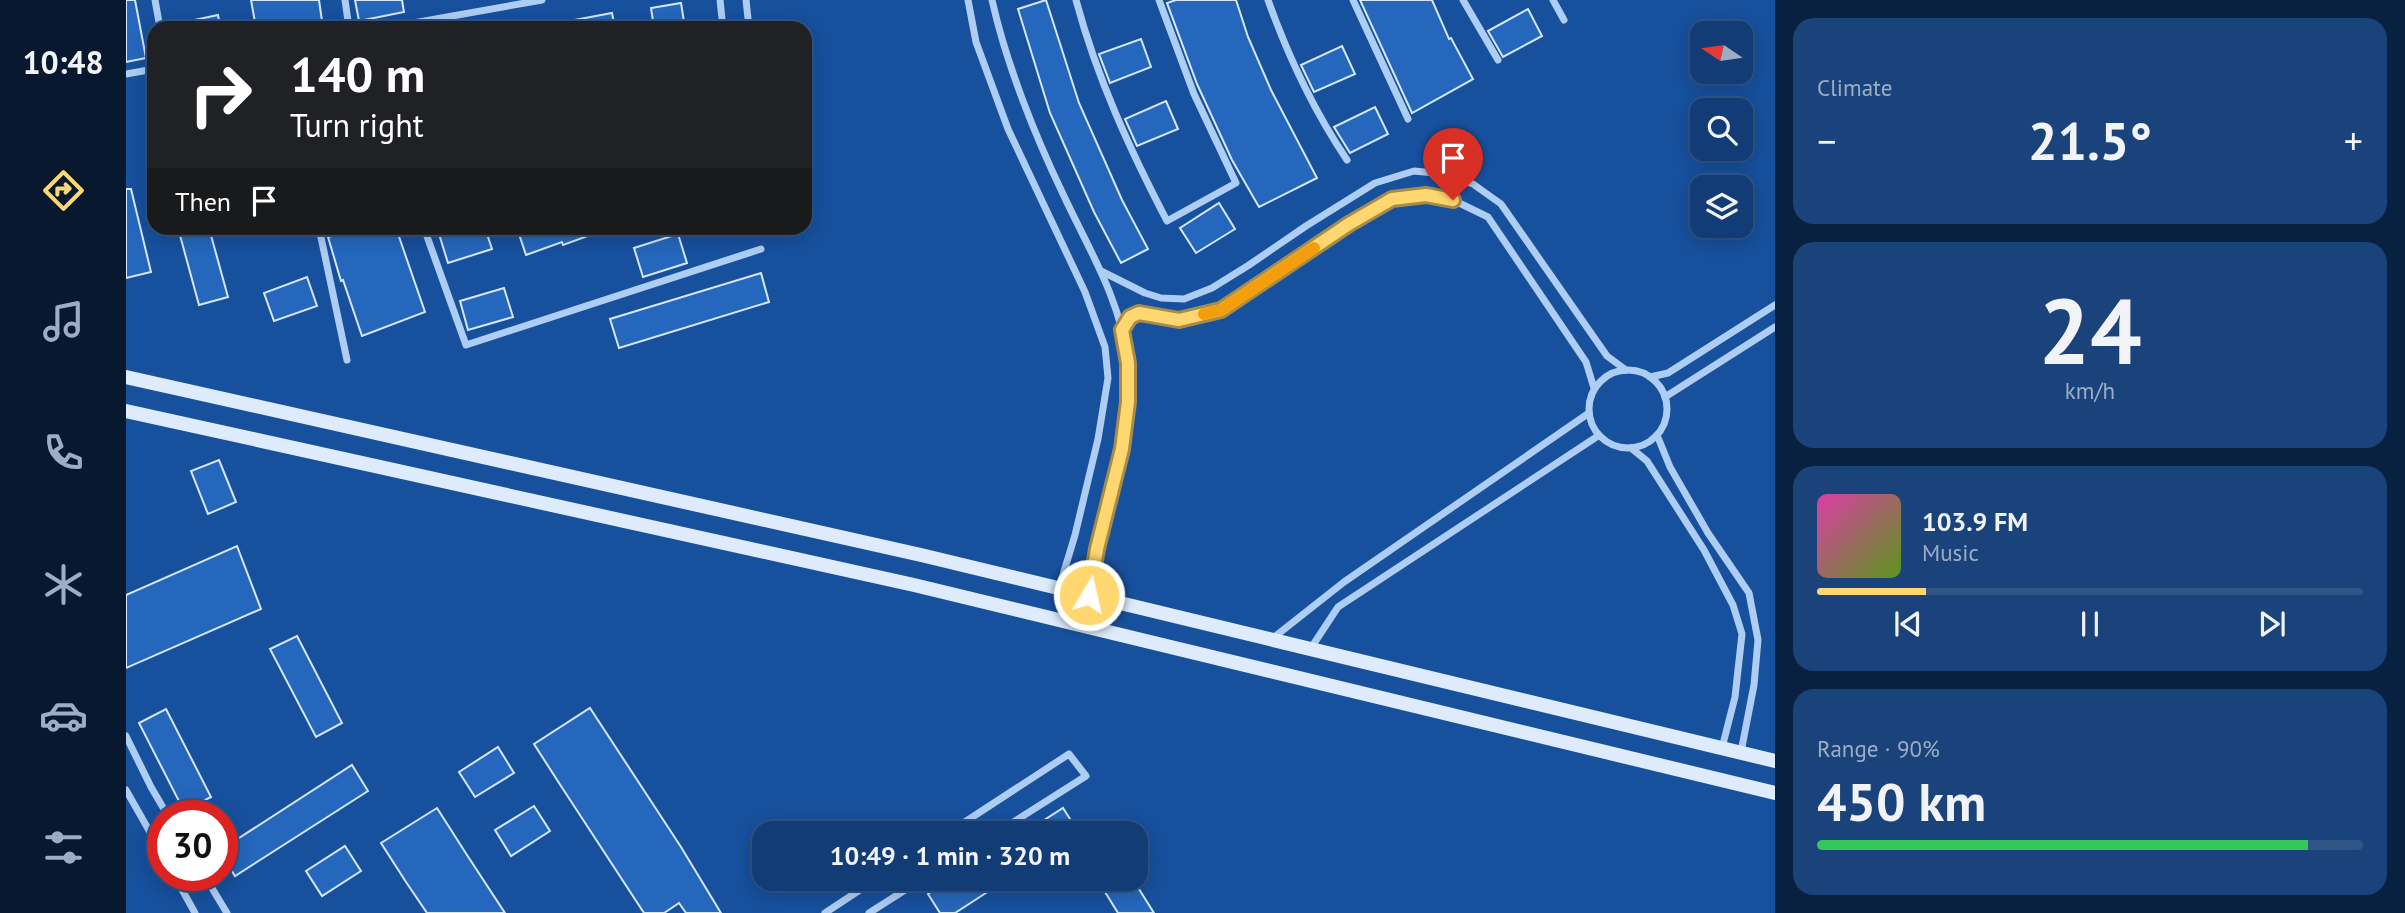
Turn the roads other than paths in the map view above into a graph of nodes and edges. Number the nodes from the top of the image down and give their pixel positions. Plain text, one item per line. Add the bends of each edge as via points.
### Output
1 (155, 0) edge
2 (345, 0) edge
3 (488, 0) edge
4 (542, 0) edge
5 (720, 0) edge
6 (746, 0) edge
7 (968, 0) edge
8 (992, 0) edge
9 (1076, 0) edge
10 (1159, 0) edge
11 (1268, 0) edge
12 (1353, 0) edge
13 (1463, 0) edge
14 (1553, 0) edge
15 (490, 9) junction
16 (1564, 20) dead end
17 (159, 21) edge
18 (348, 21) edge
19 (424, 21) edge
20 (722, 21) edge
21 (748, 21) edge
22 (1498, 60) dead end
23 (147, 70) edge
24 (126, 74) edge
25 (1408, 119) dead end
26 (1347, 160) dead end
27 (320, 235) edge
28 (427, 235) edge
29 (761, 249) dead end
30 (1101, 271) junction
31 (1775, 305) edge
32 (1775, 327) edge
33 (1122, 330) junction
34 (347, 360) dead end
35 (1626, 370) junction
36 (126, 377) edge
37 (1650, 377) junction
38 (1594, 388) junction
39 (1665, 397) junction
40 (126, 411) edge
41 (1588, 413) junction
42 (1657, 435) junction
43 (1598, 436) junction
44 (1631, 448) junction
45 (1059, 588) junction
46 (1089, 595) junction
47 (1273, 639) junction
48 (1311, 648) junction
49 (126, 736) edge
50 (1722, 748) junction
51 (1741, 752) junction
52 (1775, 761) edge
53 (126, 790) edge
54 (1775, 793) edge
55 (159, 800) edge
56 (966, 821) edge
57 (1015, 821) edge
58 (147, 827) edge
59 (183, 891) edge
60 (214, 891) edge
61 (858, 891) edge
62 (904, 891) edge
63 (195, 913) edge
64 (227, 913) edge
65 (825, 913) edge
66 (869, 913) edge

1 - 17 street
2 - 18 street
3 - 15 street
4 - 15 street
5 - 20 street
6 - 21 street
7 - 45 street via 976,42 1008,129 1105,346 1108,378 1098,439
8 - 30 street via 1020,91 1062,193
9 - 10 street via 1125,140 1167,221 1236,183 1194,94
11 - 26 street via 1326,128
12 - 25 street
13 - 22 street
14 - 16 street
15 - 19 street
23 - 24 street
27 - 34 street
28 - 29 street via 466,345
30 - 33 street
30 - 35 street via 1145,293 1184,299 1212,288 1375,183 1414,171 1445,174 1473,184 1501,204 1607,356
31 - 37 street via 1668,373
32 - 39 street
33 - 38 street via 1130,317 1139,313 1179,320 1221,310 1392,199 1426,195 1453,200 1488,217 1586,362
33 - 46 street via 1128,402
35 - 37 street
35 - 38 street via 1613,372
36 - 45 main road
37 - 39 street
38 - 41 street
39 - 42 street via 1667,410
40 - 54 main road via 914,584
41 - 43 street
41 - 47 street via 1344,582
42 - 44 street
42 - 51 street via 1708,533 1749,593 1758,640
43 - 44 street via 1609,444
43 - 48 street via 1338,607
44 - 50 street via 1647,461 1704,550 1733,605 1742,634 1735,697
45 - 46 main road
46 - 47 main road
47 - 48 main road
48 - 50 main road
49 - 55 street
50 - 51 main road
51 - 52 main road
53 - 58 street
56 - 57 street via 1069,754 1086,776
59 - 63 street
60 - 64 street
61 - 65 street
62 - 66 street

